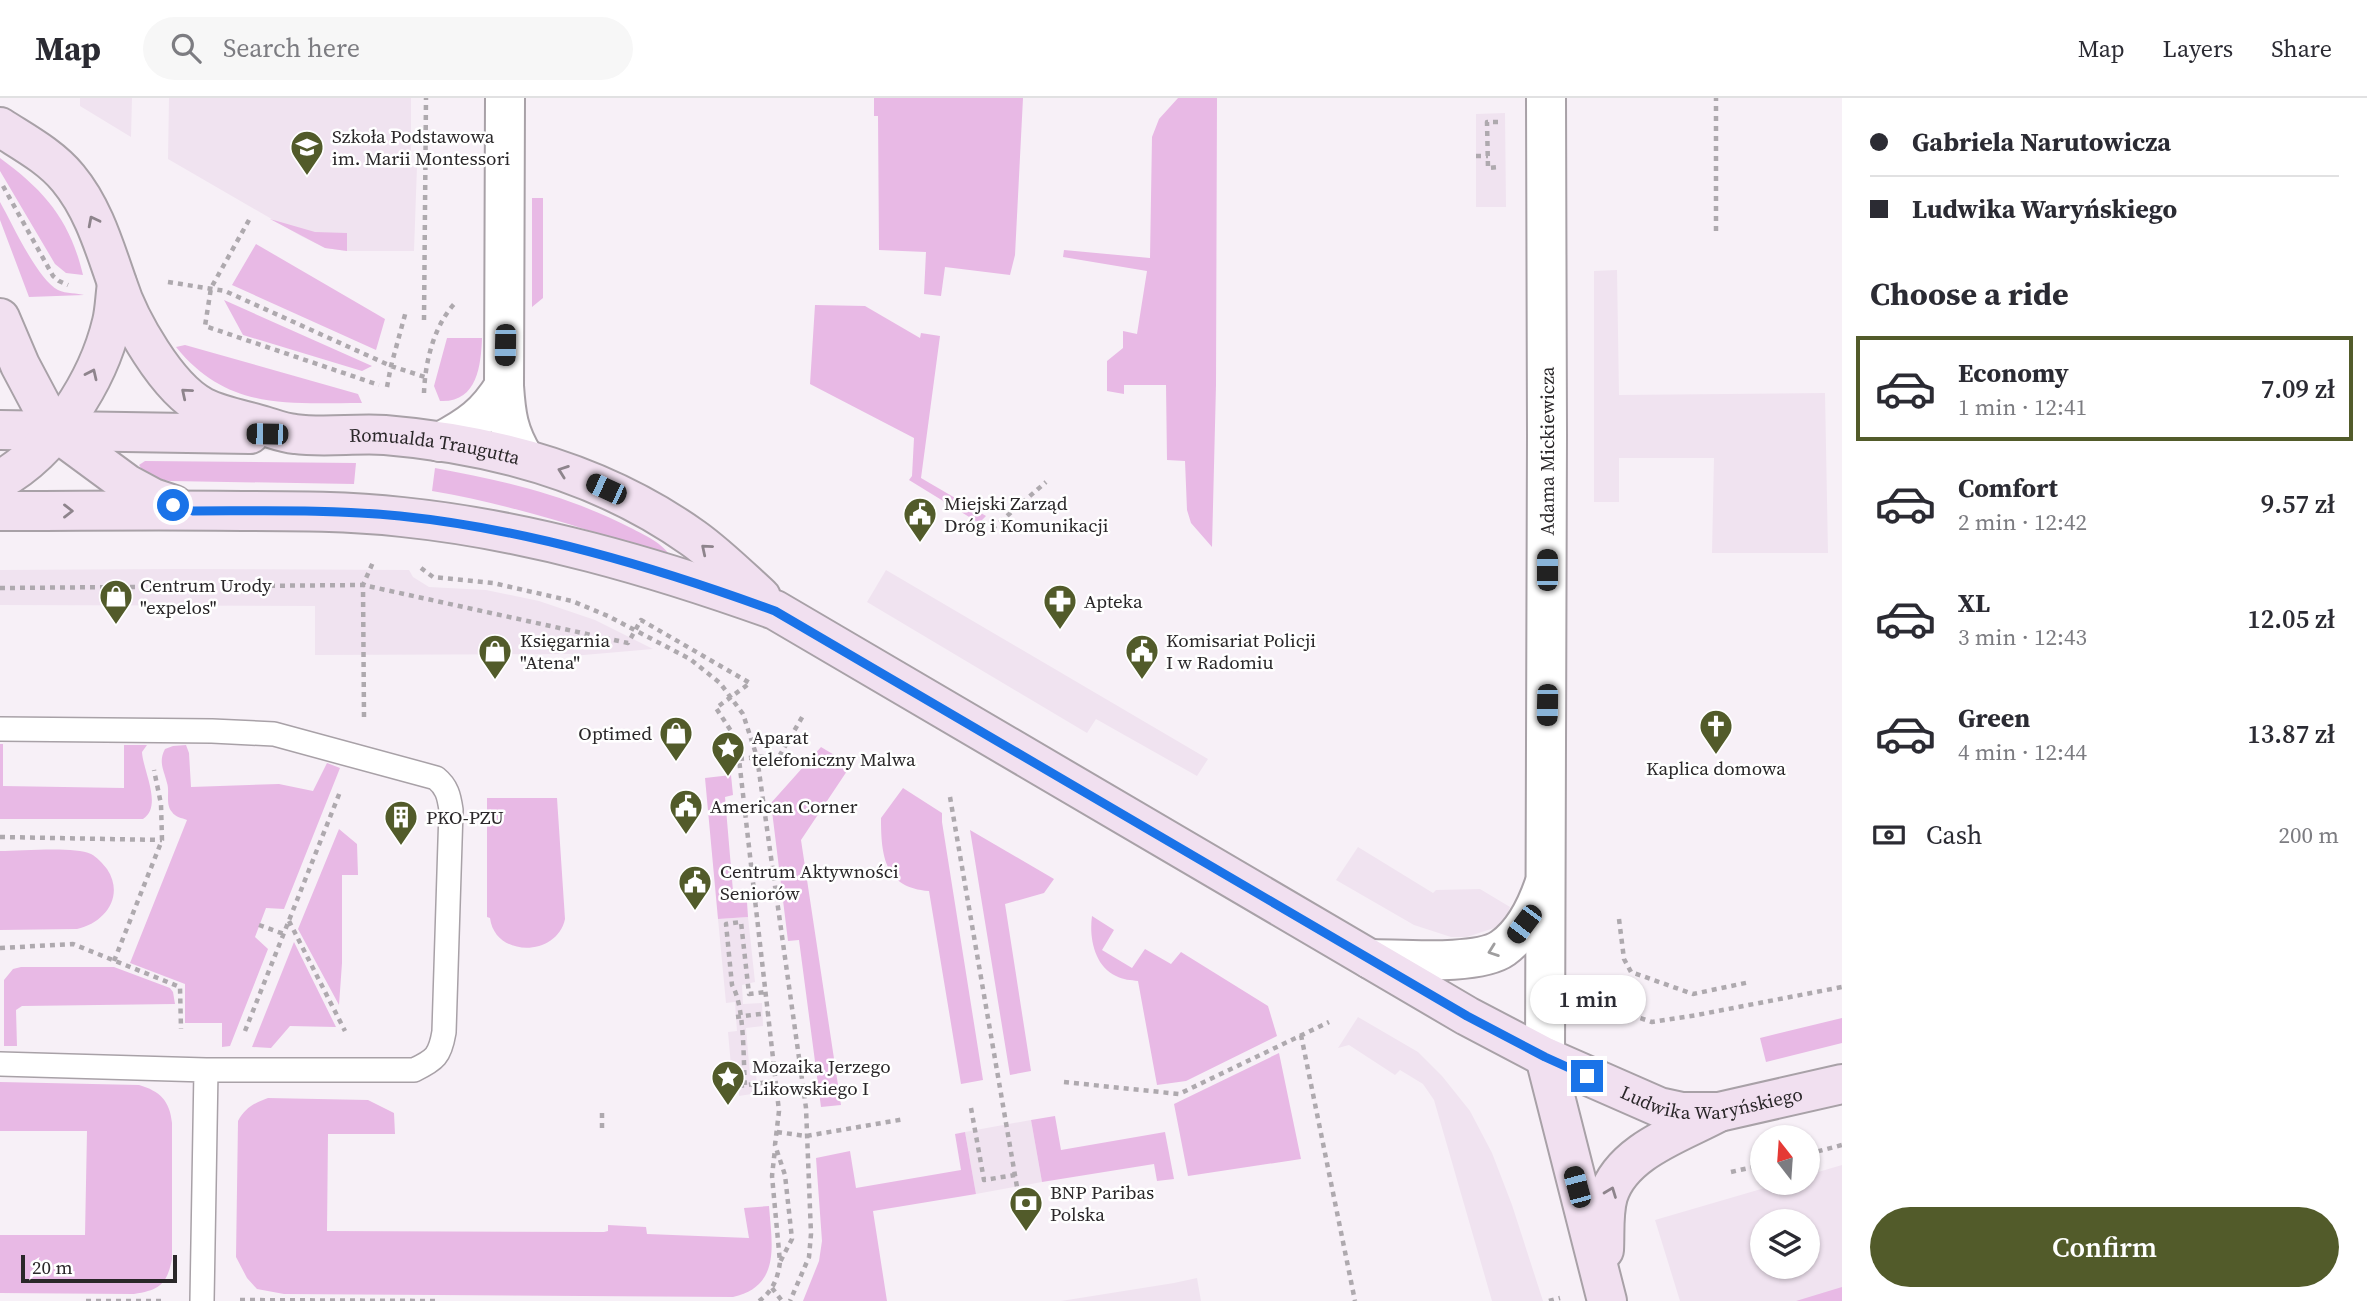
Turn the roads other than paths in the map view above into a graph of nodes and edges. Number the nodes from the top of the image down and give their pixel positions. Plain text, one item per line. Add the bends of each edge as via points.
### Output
1 (505, 98) edge
2 (1546, 98) edge
3 (0, 127) edge
4 (117, 284) junction
5 (0, 318) edge
6 (504, 386) junction
7 (0, 430) edge
8 (55, 431) junction
9 (294, 434) junction
10 (430, 440) junction
11 (524, 458) junction
12 (0, 480) edge
13 (0, 511) edge
14 (193, 511) junction
15 (775, 611) junction
16 (0, 729) edge
17 (1546, 880) junction
18 (1370, 959) junction
19 (1545, 1057) junction
20 (0, 1064) edge
21 (195, 1069) junction
22 (1842, 1084) edge
23 (1719, 1112) junction
24 (1605, 1292) edge
25 (202, 1300) edge

1 - 6 street
2 - 17 street, Adama Mickiewicza
4 -> 3 street, Romualda Traugutta via 103,239 68,177
8 -> 4 street, Romualda Traugutta via 82,397 96,366 112,321
9 -> 4 street, Romualda Traugutta via 203,407 181,390 147,345
5 - 8 street
6 - 10 street via 482,416 466,428
6 - 11 street via 506,419
7 - 8 street
8 - 9 street
8 - 12 street, Romualda Traugutta
8 - 14 street via 127,484
9 - 10 street, Romualda Traugutta
10 - 11 street, Romualda Traugutta
15 -> 11 street, Romualda Traugutta via 694,539 645,507 566,471
13 -> 14 street, Romualda Traugutta
14 - 15 street, Romualda Traugutta via 339,512 469,526 637,564
15 - 18 street, Romualda Traugutta
16 - 21 lane via 274,734 436,778 444,785 451,810 444,1032 437,1056 414,1070
17 -> 18 street via 1535,910 1502,949 1458,959
17 - 19 street, Adama Mickiewicza
18 - 19 street, Romualda Traugutta
19 - 23 street, Ludwika Waryńskiego via 1659,1107
19 - 24 street
20 - 21 lane
21 - 25 lane
22 - 23 street, Ludwika Waryńskiego
24 -> 23 street via 1605,1217 1616,1180 1644,1152

